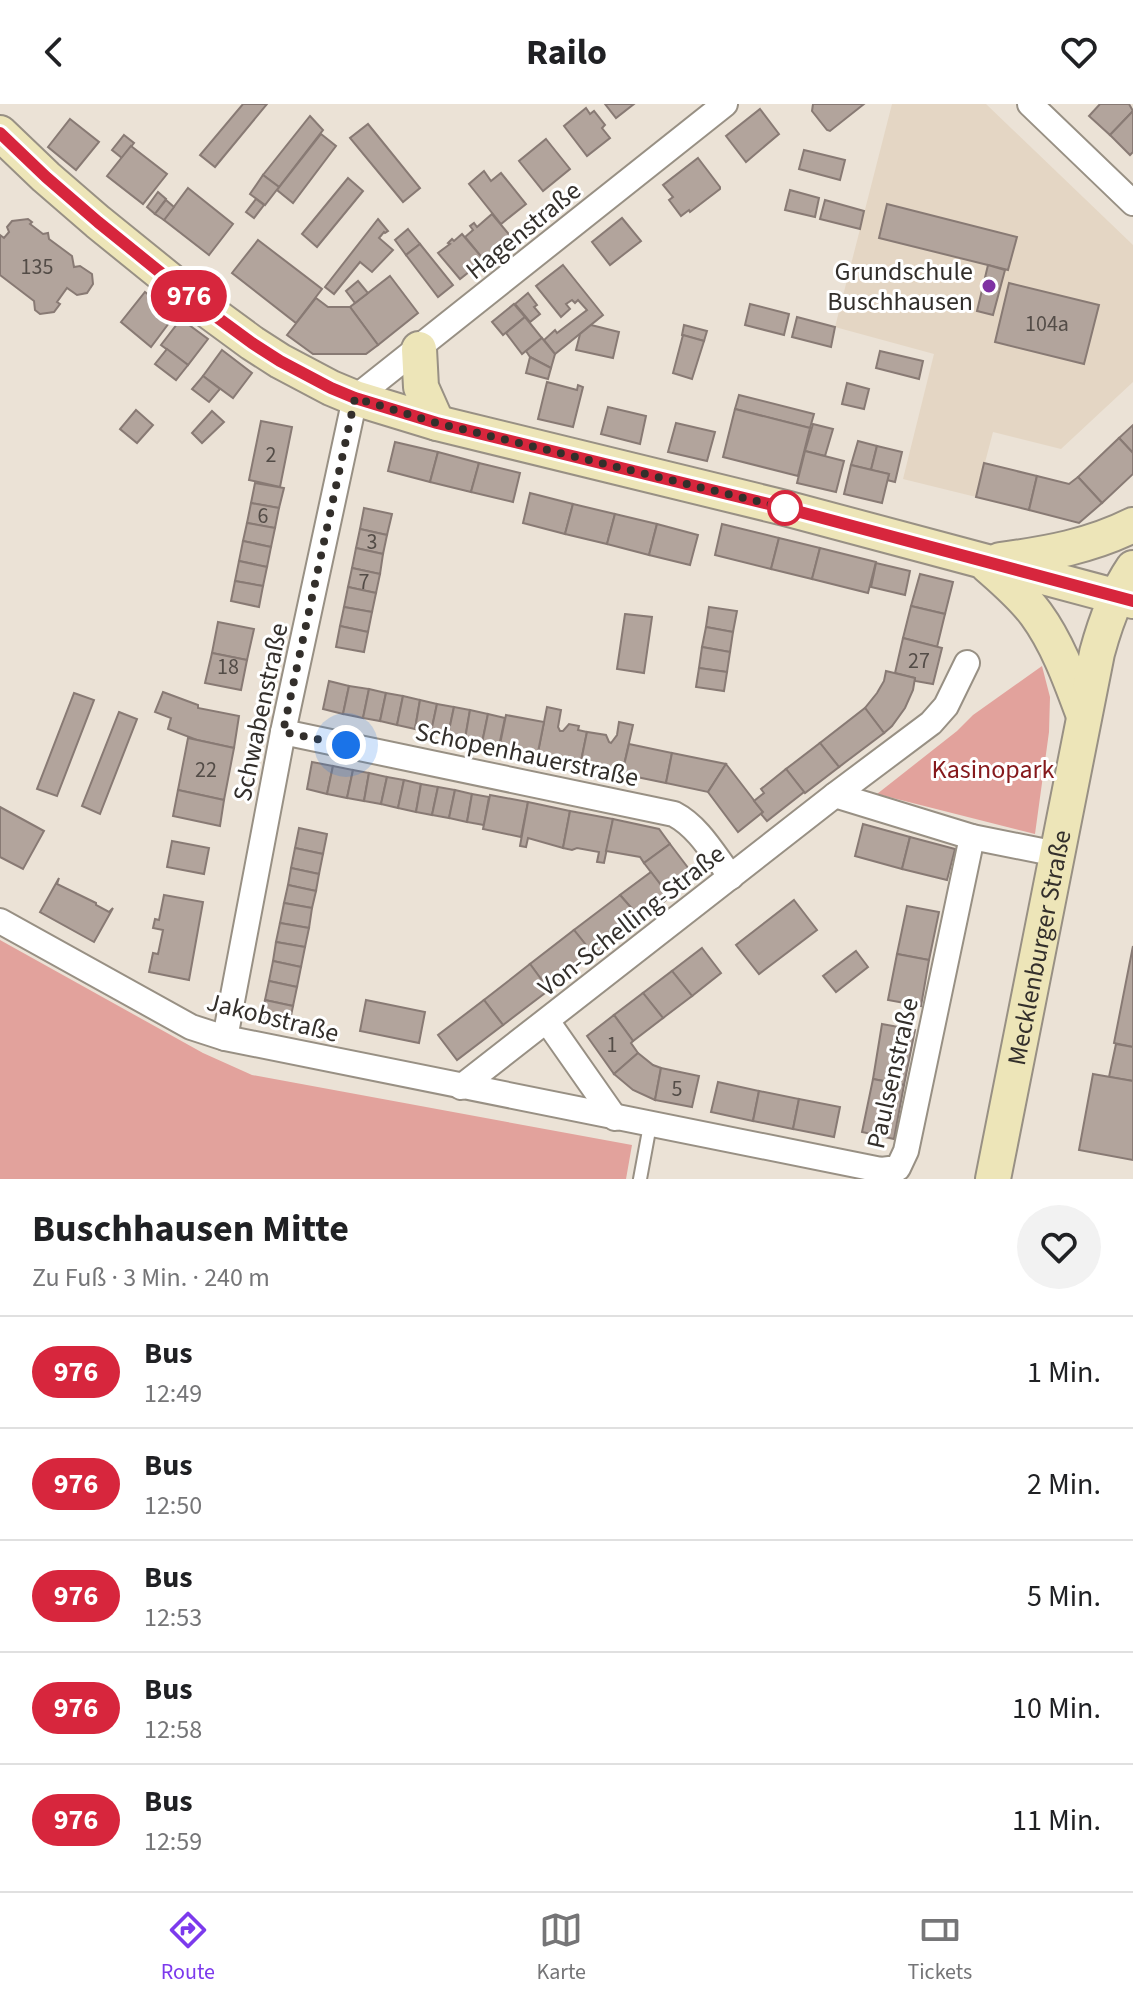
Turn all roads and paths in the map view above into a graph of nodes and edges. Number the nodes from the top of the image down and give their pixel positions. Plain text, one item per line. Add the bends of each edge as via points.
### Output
1 (725, 104) edge
2 (1030, 104) edge
3 (0, 133) edge
4 (1133, 203) edge
5 (419, 349) junction
6 (355, 398) junction
7 (437, 423) junction
8 (1133, 525) edge
9 (984, 562) junction
10 (1128, 589) edge
11 (967, 663) dead end
12 (1084, 717) junction
13 (283, 732) junction
14 (835, 795) junction
15 (972, 837) junction
16 (1057, 854) junction
17 (731, 877) junction
18 (0, 921) edge
19 (547, 1021) junction
20 (225, 1038) junction
21 (461, 1087) junction
22 (615, 1118) junction
23 (650, 1125) junction
24 (640, 1179) edge
25 (993, 1179) edge

1 - 5 street, Hagenstraße
2 - 4 street
3 - 6 main road via 203,307 280,361
5 - 6 street, Hagenstraße
5 - 7 main road via 421,387
6 - 7 main road
6 - 13 street, Schwabenstraße
7 - 9 main road
8 - 9 main road via 1067,550
9 - 10 main road
9 - 12 main road via 1036,614
10 - 12 main road, Mecklenburger Straße via 1103,629
11 - 14 street, Von-Schelling-Straße via 946,706 931,723
12 - 16 main road, Mecklenburger Straße
13 - 17 street, Schopenhauerstraße via 674,814 686,820
13 - 20 street, Schwabenstraße
14 - 15 street
14 - 17 street, Von-Schelling-Straße
15 - 16 street
15 - 23 street, Paulsenstraße via 906,1151 898,1168 881,1170
16 - 25 main road, Mecklenburger Straße
17 - 19 street, Von-Schelling-Straße
18 - 20 street, Jakobstraße via 191,1027
19 - 21 street, Von-Schelling-Straße
19 - 22 street
20 - 21 street, Jakobstraße
21 - 22 street, Paulsenstraße
22 - 23 street, Paulsenstraße
23 - 24 lane

